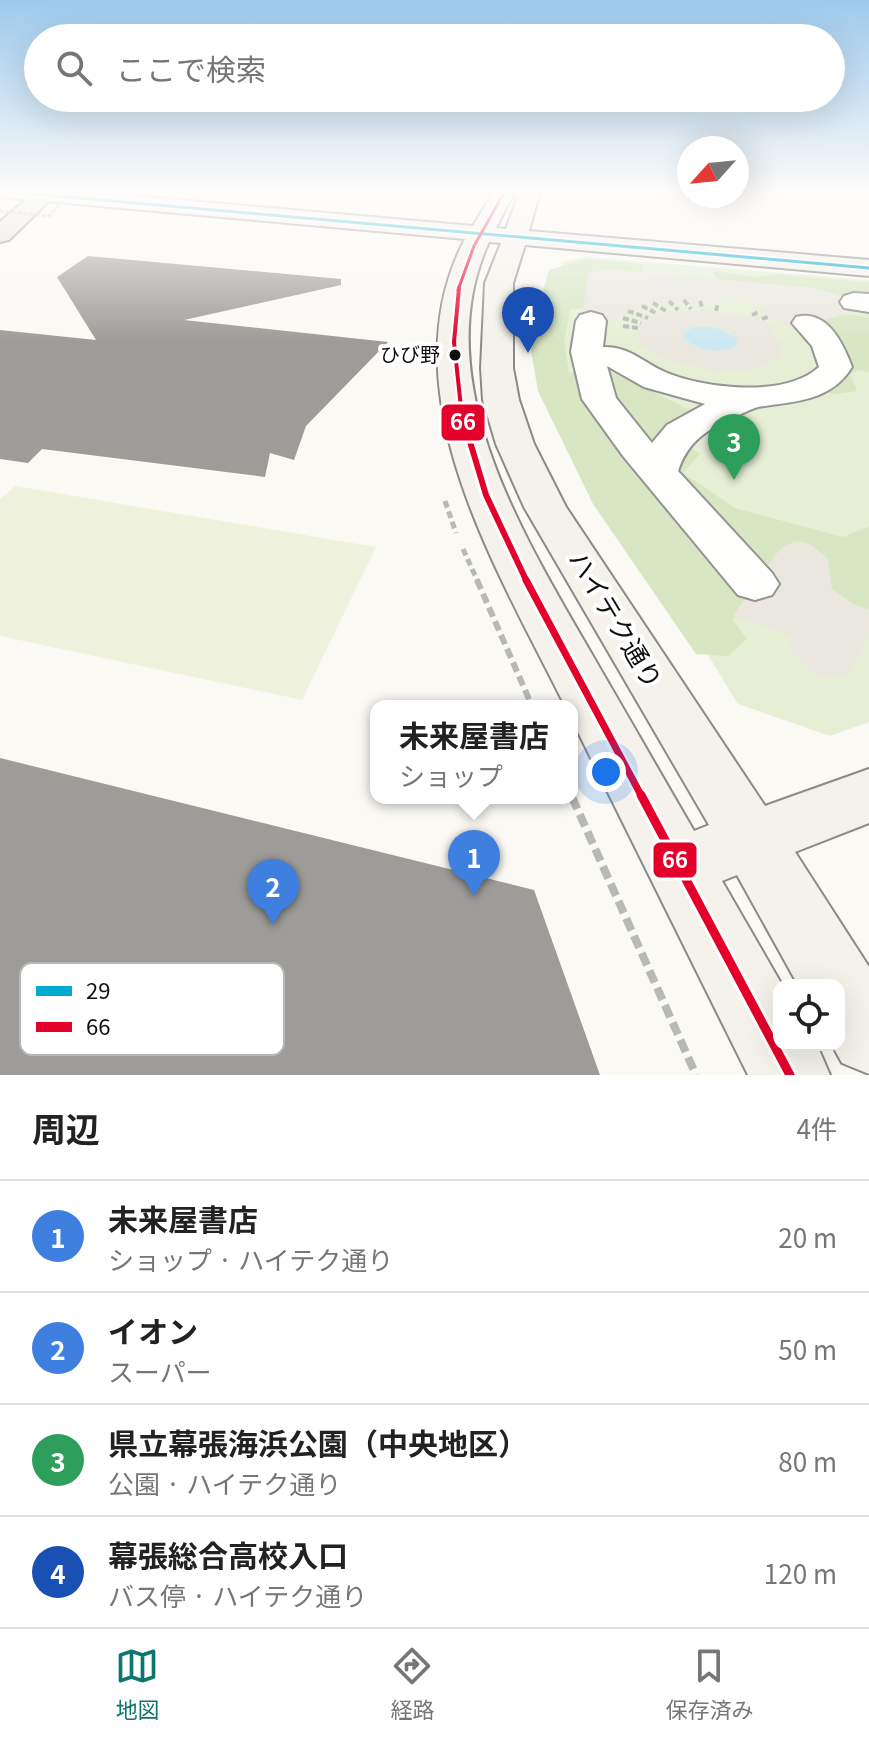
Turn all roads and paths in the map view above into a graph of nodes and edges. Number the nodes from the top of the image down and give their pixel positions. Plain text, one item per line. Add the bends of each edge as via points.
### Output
1 (488, 241) edge
2 (503, 241) edge
3 (678, 241) edge
4 (743, 241) edge
5 (869, 254) edge
6 (869, 268) edge
7 (684, 300) dead end
8 (669, 301) dead end
9 (700, 301) dead end
10 (653, 303) dead end
11 (718, 303) dead end
12 (642, 306) dead end
13 (691, 309) dead end
14 (678, 310) dead end
15 (703, 310) dead end
16 (628, 311) dead end
17 (666, 311) dead end
18 (716, 311) dead end
19 (759, 312) dead end
20 (658, 314) dead end
21 (752, 315) dead end
22 (770, 316) dead end
23 (648, 318) dead end
24 (762, 319) dead end
25 (641, 323) dead end
26 (807, 323) dead end
27 (599, 332) junction
28 (833, 353) junction
29 (869, 365) edge
30 (746, 398) junction
31 (658, 473) junction
32 (755, 584) dead end
33 (869, 796) edge
34 (575, 804) edge
35 (752, 840) junction
36 (678, 867) junction
37 (834, 979) edge
38 (845, 997) edge
39 (869, 1036) edge
40 (696, 1075) edge
41 (790, 1075) edge

1 - 36 street via 461,277 455,308 458,400 467,446 486,501 521,571
2 - 35 street, ハイテク通り via 497,368 515,444 545,507
3 - 6 street
4 - 5 street
7 - 13 path
8 - 14 path
9 - 15 path
10 - 17 path
11 - 18 path
12 - 20 path
16 - 23 path
19 - 21 path
22 - 24 path
25 - 27 path
26 - 28 street
27 - 30 street via 615,357 648,377 707,395
27 - 31 street via 599,399
28 - 29 street
28 - 30 street via 836,367 816,385
30 - 31 street via 686,425 676,434
31 - 32 street
33 - 35 street
34 - 40 path
35 - 36 street
35 - 37 street, ハイテク通り
36 - 41 street
38 - 39 street, ハイテク通り

